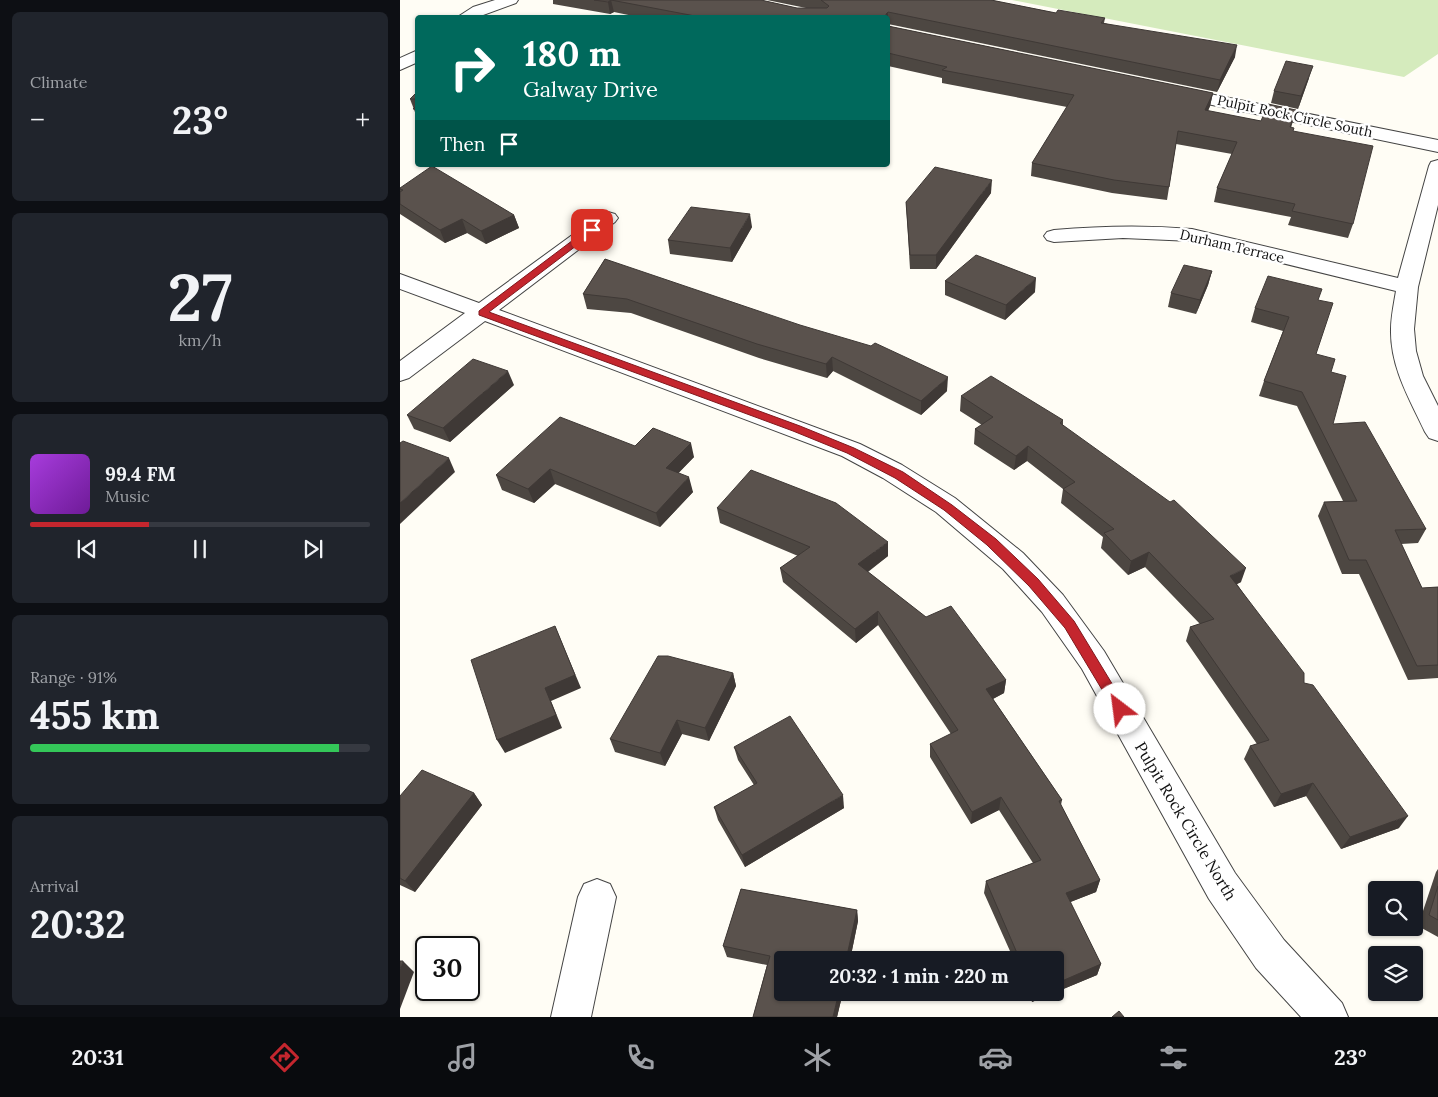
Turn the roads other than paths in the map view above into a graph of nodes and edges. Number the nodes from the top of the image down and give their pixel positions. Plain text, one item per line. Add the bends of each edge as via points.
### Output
1 (509, 1) edge
2 (469, 15) edge
3 (493, 15) edge
4 (415, 57) edge
5 (400, 65) edge
6 (1158, 88) edge
7 (1438, 146) edge
8 (1438, 166) edge
9 (608, 218) dead end
10 (1054, 236) dead end
11 (400, 281) edge
12 (1407, 288) junction
13 (482, 313) junction
14 (400, 373) edge
15 (1438, 432) edge
16 (597, 897) dead end
17 (571, 1017) edge
18 (1328, 1017) edge

1 - 2 street
1 - 3 street
4 - 5 street
6 - 7 street, Pulpit Rock Circle South
8 - 12 street
9 - 13 street
10 - 12 street, Durham Terrace via 1107,231 1192,234
11 - 13 street, Pulpit Rock Circle North
12 - 15 street via 1402,329 1404,351 1411,376
13 - 14 street
13 - 18 street, Pulpit Rock Circle North via 851,450 899,475 992,542 1034,582 1070,624 1222,886 1270,954
16 - 17 street

